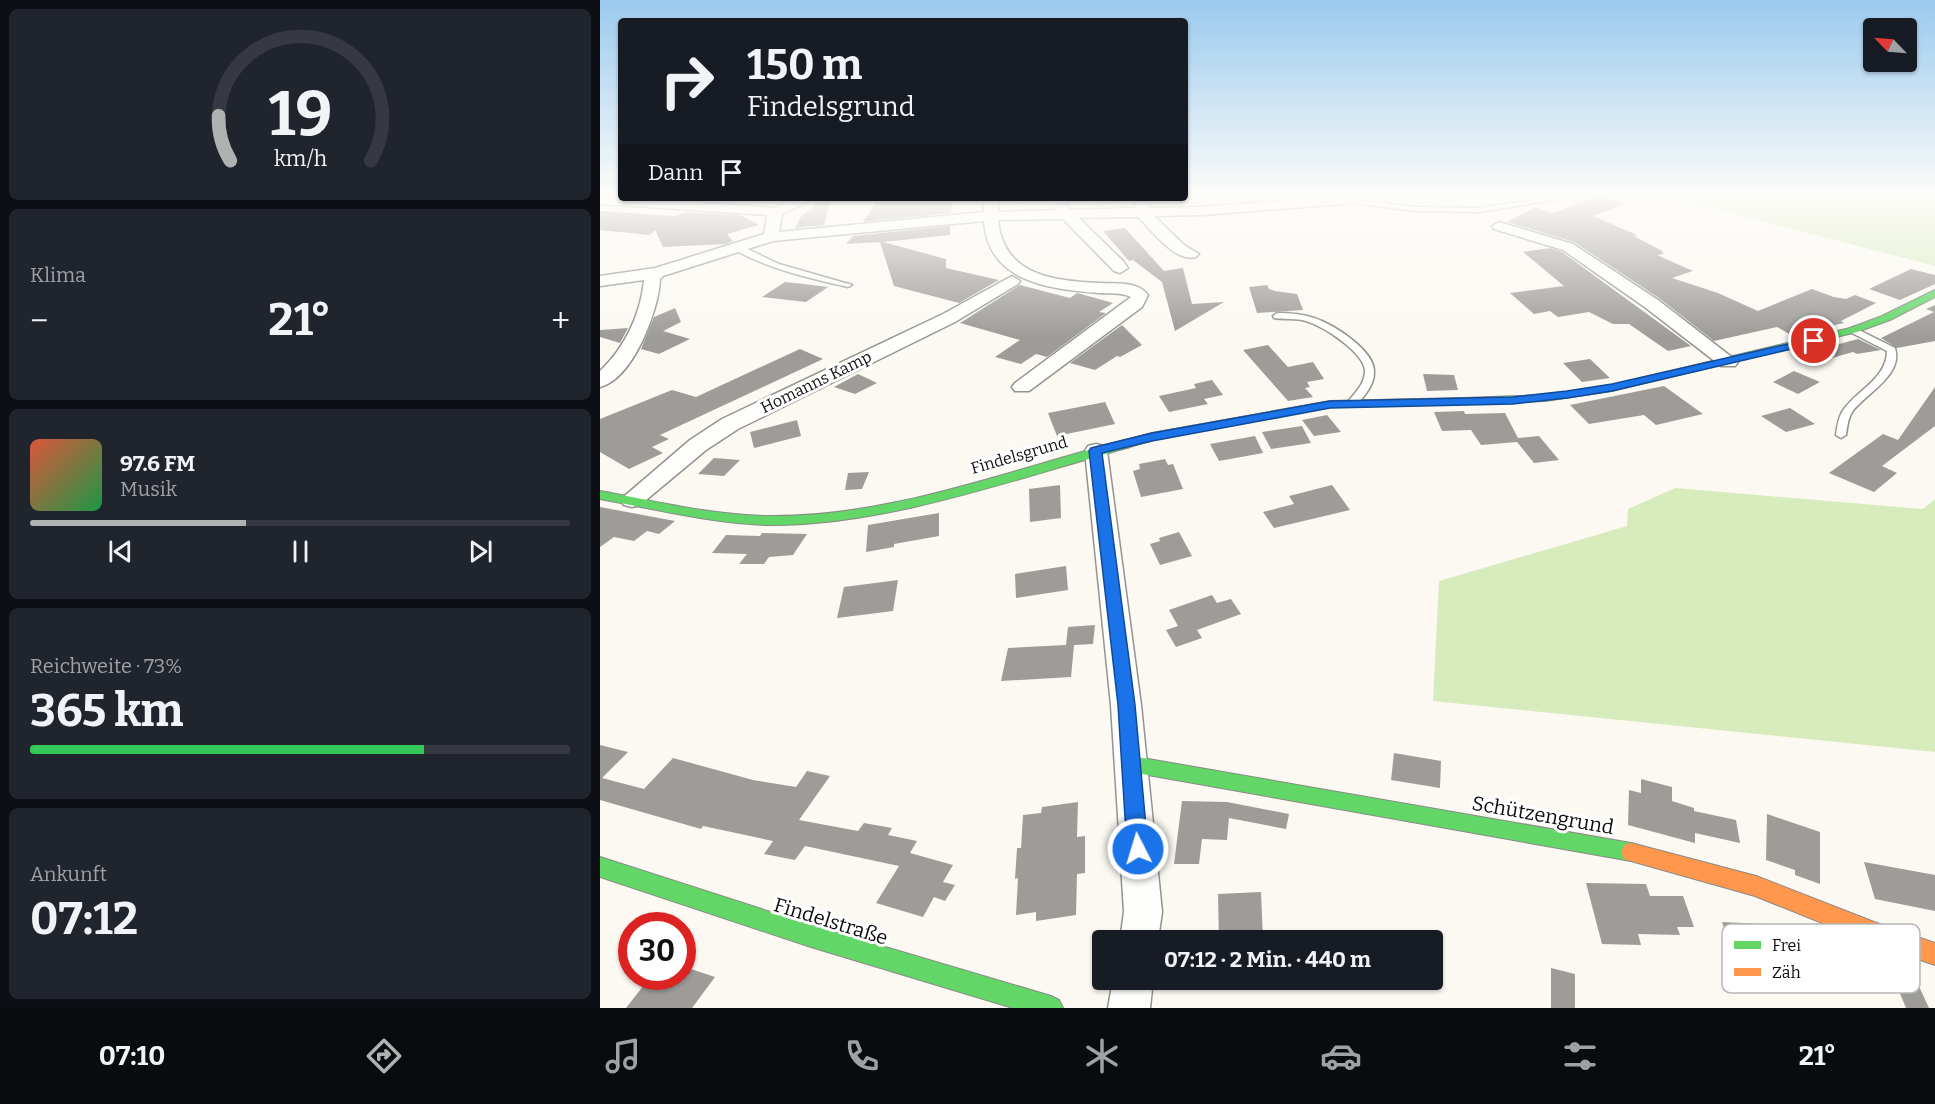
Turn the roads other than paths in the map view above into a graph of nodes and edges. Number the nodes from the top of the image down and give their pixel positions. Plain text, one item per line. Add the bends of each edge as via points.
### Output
1 (755, 242) edge
2 (996, 242) edge
3 (1095, 242) edge
4 (1174, 242) edge
5 (1552, 242) edge
6 (736, 248) junction
7 (1191, 254) dead end
8 (1120, 268) dead end
9 (657, 273) junction
10 (1019, 277) junction
11 (600, 281) edge
12 (848, 285) dead end
13 (1935, 293) edge
14 (1276, 316) dead end
15 (1853, 330) junction
16 (1728, 362) junction
17 (600, 381) edge
18 (1022, 387) dead end
19 (1353, 403) junction
20 (1841, 435) dead end
21 (1096, 451) junction
22 (600, 495) edge
23 (632, 500) junction
24 (1131, 764) junction
25 (600, 867) edge
26 (1850, 924) edge
27 (1140, 930) edge
28 (1920, 950) edge
29 (1935, 954) edge
30 (1132, 990) edge
31 (1051, 1008) edge
32 (1129, 1008) edge

1 - 6 street
2 - 10 street
3 - 8 street
4 - 7 street
5 - 16 street via 1568,247 1652,304
6 - 9 street
6 - 12 lane via 787,269
9 - 11 street
9 - 17 street via 652,278 652,291 639,329 617,364
10 - 18 street via 1125,289 1140,295 1136,303
10 - 23 street, Homanns Kamp via 949,318 730,424
13 - 15 street, Findelsgrund
14 - 19 lane via 1303,316 1323,322 1363,356 1369,374 1365,388
15 - 16 street, Findelsgrund
15 - 20 lane via 1892,350 1894,357 1886,373 1845,415
16 - 19 street, Findelsgrund via 1545,398
19 - 21 street, Findelsgrund via 1174,433
21 - 23 street, Findelsgrund via 874,510 789,520 730,517
21 - 24 street
22 - 23 street, Findelsgrund
24 - 26 street, Schützengrund via 1626,850 1773,892
24 - 27 street via 1143,912
25 - 31 street, Findelstraße
28 - 29 street, Schützengrund
30 - 32 street

